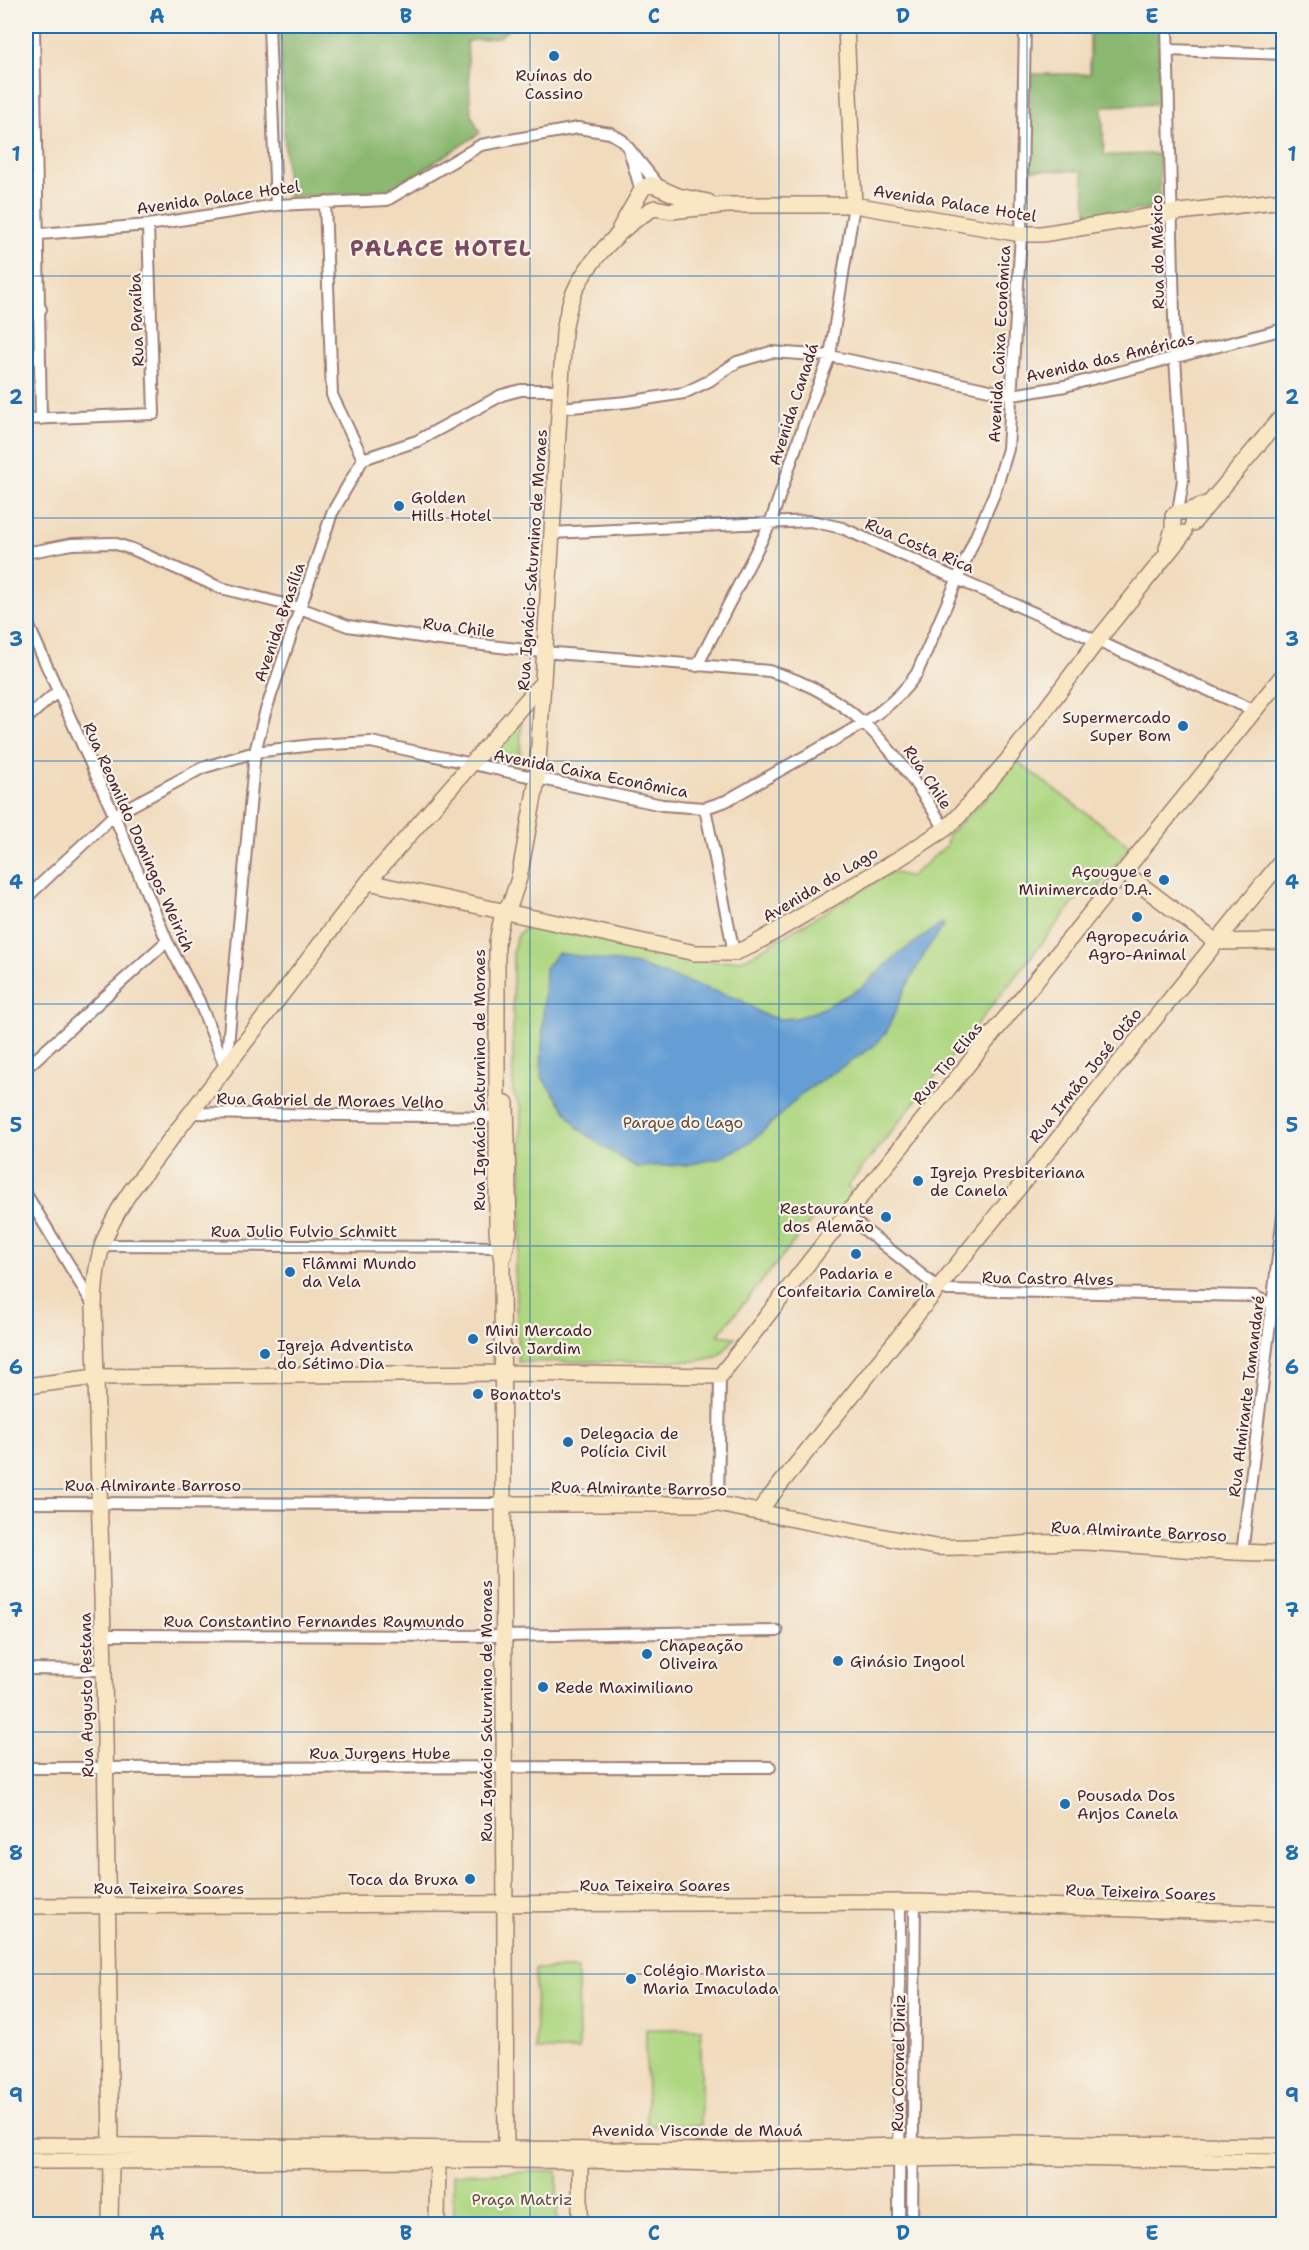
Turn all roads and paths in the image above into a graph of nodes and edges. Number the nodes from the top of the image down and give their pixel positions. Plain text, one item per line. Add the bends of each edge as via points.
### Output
1 (34, 26) edge
2 (269, 26) edge
3 (846, 26) edge
4 (1025, 26) edge
5 (1167, 26) edge
6 (1168, 50) junction
7 (1284, 54) edge
8 (630, 150) junction
9 (661, 187) junction
10 (640, 193) junction
11 (1284, 200) edge
12 (325, 202) junction
13 (276, 205) junction
14 (727, 205) junction
15 (854, 205) junction
16 (654, 208) junction
17 (1172, 213) junction
18 (148, 225) junction
19 (40, 234) junction
20 (617, 234) junction
21 (1021, 234) junction
22 (26, 309) edge
23 (41, 309) junction
24 (1284, 329) edge
25 (830, 356) junction
26 (1175, 358) junction
27 (560, 390) junction
28 (1013, 394) junction
29 (560, 408) junction
30 (1284, 414) edge
31 (26, 419) edge
32 (41, 419) junction
33 (363, 459) junction
34 (1183, 480) junction
35 (1189, 517) junction
36 (770, 524) junction
37 (550, 533) junction
38 (26, 553) edge
39 (957, 578) junction
40 (300, 608) junction
41 (26, 620) edge
42 (1097, 641) junction
43 (543, 652) junction
44 (697, 666) junction
45 (1284, 674) edge
46 (542, 683) junction
47 (57, 692) junction
48 (1253, 710) junction
49 (26, 719) edge
50 (864, 723) junction
51 (255, 752) junction
52 (471, 766) junction
53 (537, 780) junction
54 (705, 808) junction
55 (114, 815) junction
56 (945, 829) junction
57 (1284, 858) edge
58 (1125, 873) junction
59 (368, 882) junction
60 (26, 898) edge
61 (508, 909) junction
62 (167, 941) junction
63 (1284, 941) edge
64 (1216, 942) junction
65 (734, 953) junction
66 (226, 1067) junction
67 (26, 1068) edge
68 (189, 1113) junction
69 (501, 1117) junction
70 (26, 1194) edge
71 (1284, 1207) edge
72 (846, 1215) junction
73 (100, 1245) junction
74 (502, 1252) junction
75 (937, 1287) junction
76 (94, 1306) junction
77 (1279, 1307) edge
78 (501, 1373) junction
79 (720, 1376) junction
80 (96, 1377) junction
81 (26, 1386) edge
82 (26, 1503) edge
83 (99, 1503) junction
84 (503, 1504) junction
85 (718, 1504) junction
86 (758, 1512) junction
87 (1284, 1553) edge
88 (1242, 1554) junction
89 (777, 1631) dead end
90 (103, 1635) junction
91 (504, 1636) junction
92 (26, 1669) edge
93 (104, 1670) junction
94 (106, 1767) junction
95 (770, 1767) dead end
96 (26, 1768) edge
97 (505, 1768) junction
98 (908, 1902) junction
99 (505, 1904) junction
100 (26, 1906) edge
101 (107, 1906) junction
102 (1284, 1914) edge
103 (899, 2002) junction
104 (914, 2002) junction
105 (913, 2055) junction
106 (898, 2056) junction
107 (26, 2145) edge
108 (1224, 2145) junction
109 (1284, 2146) edge
110 (1161, 2151) junction
111 (904, 2152) junction
112 (111, 2153) junction
113 (506, 2154) junction
114 (580, 2154) junction
115 (438, 2155) junction
116 (26, 2161) edge
117 (1223, 2161) junction
118 (1284, 2162) edge
119 (110, 2224) edge
120 (437, 2224) edge
121 (580, 2224) edge
122 (898, 2224) edge
123 (912, 2224) edge

1 - 19 street
2 - 13 street
3 - 15 street, Avenida Canadá
4 - 21 street, Avenida Caixa Econômica
5 - 6 street, Rua do México
6 - 7 street
6 - 17 street, Rua do México
8 - 9 street, Avenida Palace Hotel
8 - 10 street
8 - 12 street, Avenida Palace Hotel via 610,133 596,129 554,130 481,145 387,200
9 - 10 street via 651,184
9 - 14 street, Avenida Palace Hotel via 690,199
9 - 16 street via 664,201
10 - 16 street via 642,203
10 - 20 street, Rua Ignácio Saturnino de Moraes
11 - 17 street, Avenida Palace Hotel
12 - 13 street, Avenida Palace Hotel
12 - 33 street via 332,395
13 - 18 street, Avenida Palace Hotel
14 - 15 street, Avenida Palace Hotel
14 - 16 street, Avenida Palace Hotel via 672,211
15 - 21 street, Avenida Palace Hotel
15 - 25 street, Avenida Canadá
16 - 20 street, Rua Ignácio Saturnino de Moraes
17 - 21 street, Avenida Palace Hotel
17 - 26 street, Rua do México
18 - 19 street, Avenida Palace Hotel
18 - 32 street, Rua Paraíba via 154,414
19 - 23 street
20 - 27 street, Rua Ignácio Saturnino de Moraes via 573,293 564,332
21 - 28 street, Avenida Caixa Econômica
22 - 23 street
23 - 32 street
24 - 26 street, Avenida das Américas
25 - 28 street, Avenida das Américas
25 - 29 street, Avenida das Américas via 771,352 736,362 684,393
25 - 36 street, Avenida Canadá
26 - 28 street, Avenida das Américas via 1065,386
26 - 34 street, Rua do México
27 - 29 street, Rua Ignácio Saturnino de Moraes
27 - 33 street via 521,390 502,395 417,441
28 - 39 street, Avenida Caixa Econômica via 1003,470
29 - 37 street, Rua Ignácio Saturnino de Moraes
30 - 35 street, Avenida do Lago
31 - 32 street
33 - 40 street, Avenida Brasília via 332,513
34 - 35 street, Rua do México
34 - 35 street
35 - 42 street, Avenida do Lago via 1164,559
36 - 37 street, Rua Costa Rica
36 - 39 street, Rua Costa Rica via 812,521 842,528
36 - 44 street, Avenida Canadá
37 - 43 street, Rua Ignácio Saturnino de Moraes
38 - 40 street, Rua Chile via 72,544 113,543 221,588
39 - 42 street, Rua Costa Rica
39 - 50 street, Avenida Caixa Econômica via 911,681 892,703
40 - 43 street, Rua Chile via 348,626
40 - 51 street, Avenida Brasília
41 - 47 street, Rua Reomildo Domingos Weirich
42 - 48 street, Rua Costa Rica
42 - 56 street, Avenida do Lago via 999,770
43 - 44 street, Rua Chile
43 - 46 street, Rua Ignácio Saturnino de Moraes
44 - 50 street, Rua Chile via 787,676 833,700
45 - 48 street, Rua Tio Elias
46 - 52 street
46 - 53 street, Rua Ignácio Saturnino de Moraes
47 - 49 street
47 - 55 street, Rua Reomildo Domingos Weirich
48 - 58 street, Rua Tio Elias
50 - 54 street, Avenida Caixa Econômica via 726,801
50 - 56 street, Rua Chile via 898,758
51 - 52 street, Avenida Caixa Econômica via 371,742
51 - 55 street, Avenida Caixa Econômica via 202,768
51 - 66 street, Avenida Brasília
52 - 53 street, Avenida Caixa Econômica
52 - 59 street
53 - 54 street, Avenida Caixa Econômica via 662,805
53 - 61 street, Rua Ignácio Saturnino de Moraes via 522,868
54 - 65 street
55 - 60 street, Avenida Caixa Econômica
55 - 62 street, Rua Reomildo Domingos Weirich
56 - 65 street, Avenida do Lago
57 - 64 street, Rua Irmão José Otão
58 - 64 street
58 - 72 street, Rua Tio Elias
59 - 61 street, Avenida do Lago
59 - 66 street
61 - 65 street, Avenida do Lago via 695,953
61 - 69 street, Rua Ignácio Saturnino de Moraes
62 - 66 street, Rua Reomildo Domingos Weirich via 199,1001
62 - 67 street
63 - 64 street
64 - 75 street, Rua Irmão José Otão
66 - 68 street
68 - 69 street, Rua Gabriel de Moraes Velho
68 - 73 street via 130,1192
69 - 74 street, Rua Ignácio Saturnino de Moraes
70 - 76 street
71 - 77 street, Rua Almirante Tamandaré
72 - 75 street, Rua Castro Alves
72 - 79 street, Rua Tio Elias
73 - 74 street, Rua Julio Fulvio Schmitt
73 - 76 street, Rua Augusto Pestana
74 - 78 street, Rua Ignácio Saturnino de Moraes
75 - 77 street, Rua Castro Alves via 974,1292 1254,1296
75 - 86 street, Rua Irmão José Otão
76 - 80 street, Rua Augusto Pestana
77 - 88 street, Rua Almirante Tamandaré
78 - 79 street
78 - 80 street
78 - 84 street, Rua Ignácio Saturnino de Moraes
79 - 85 street
80 - 81 street
80 - 83 street, Rua Augusto Pestana
82 - 83 street, Rua Almirante Barroso
83 - 84 street, Rua Almirante Barroso
83 - 90 street, Rua Augusto Pestana
84 - 85 street, Rua Almirante Barroso
84 - 91 street, Rua Ignácio Saturnino de Moraes
85 - 86 street, Rua Almirante Barroso
86 - 88 street, Rua Almirante Barroso via 935,1547 969,1549 1080,1542
87 - 88 street, Rua Almirante Barroso
89 - 91 street, Rua Constantino Fernandes Raymundo
90 - 91 street, Rua Constantino Fernandes Raymundo
90 - 93 street, Rua Augusto Pestana
91 - 97 street, Rua Ignácio Saturnino de Moraes
92 - 93 street
93 - 94 street, Rua Augusto Pestana
94 - 96 street, Rua Jurgens Hube
94 - 97 street, Rua Jurgens Hube
94 - 101 street, Rua Augusto Pestana
95 - 97 street, Rua Jurgens Hube
97 - 99 street, Rua Ignácio Saturnino de Moraes
98 - 99 street, Rua Teixeira Soares
98 - 102 street, Rua Teixeira Soares
98 - 103 street, Rua Coronel Diniz
98 - 104 street, Rua Coronel Diniz
99 - 101 street, Rua Teixeira Soares
99 - 113 street, Rua Ignácio Saturnino de Moraes
100 - 101 street, Rua Teixeira Soares
101 - 112 street, Rua Augusto Pestana
103 - 104 street
103 - 106 street, Rua Coronel Diniz
104 - 105 street, Rua Coronel Diniz
105 - 106 street
105 - 111 street, Rua Coronel Diniz
106 - 111 street, Rua Coronel Diniz
107 - 112 street, Avenida Visconde de Mauá
108 - 109 street, Avenida Visconde de Mauá
108 - 110 street, Avenida Visconde de Mauá
108 - 117 street
110 - 111 street, Avenida Visconde de Mauá
110 - 117 street, Avenida Visconde de Mauá
111 - 114 street, Avenida Visconde de Mauá via 723,2163
111 - 122 street, Rua Coronel Diniz
111 - 123 street, Rua Coronel Diniz
112 - 115 street, Avenida Visconde de Mauá
112 - 116 street, Avenida Visconde de Mauá
112 - 119 street, Rua Augusto Pestana
113 - 114 street, Avenida Visconde de Mauá
113 - 115 street, Avenida Visconde de Mauá
114 - 121 street
115 - 120 street
117 - 118 street, Avenida Visconde de Mauá

